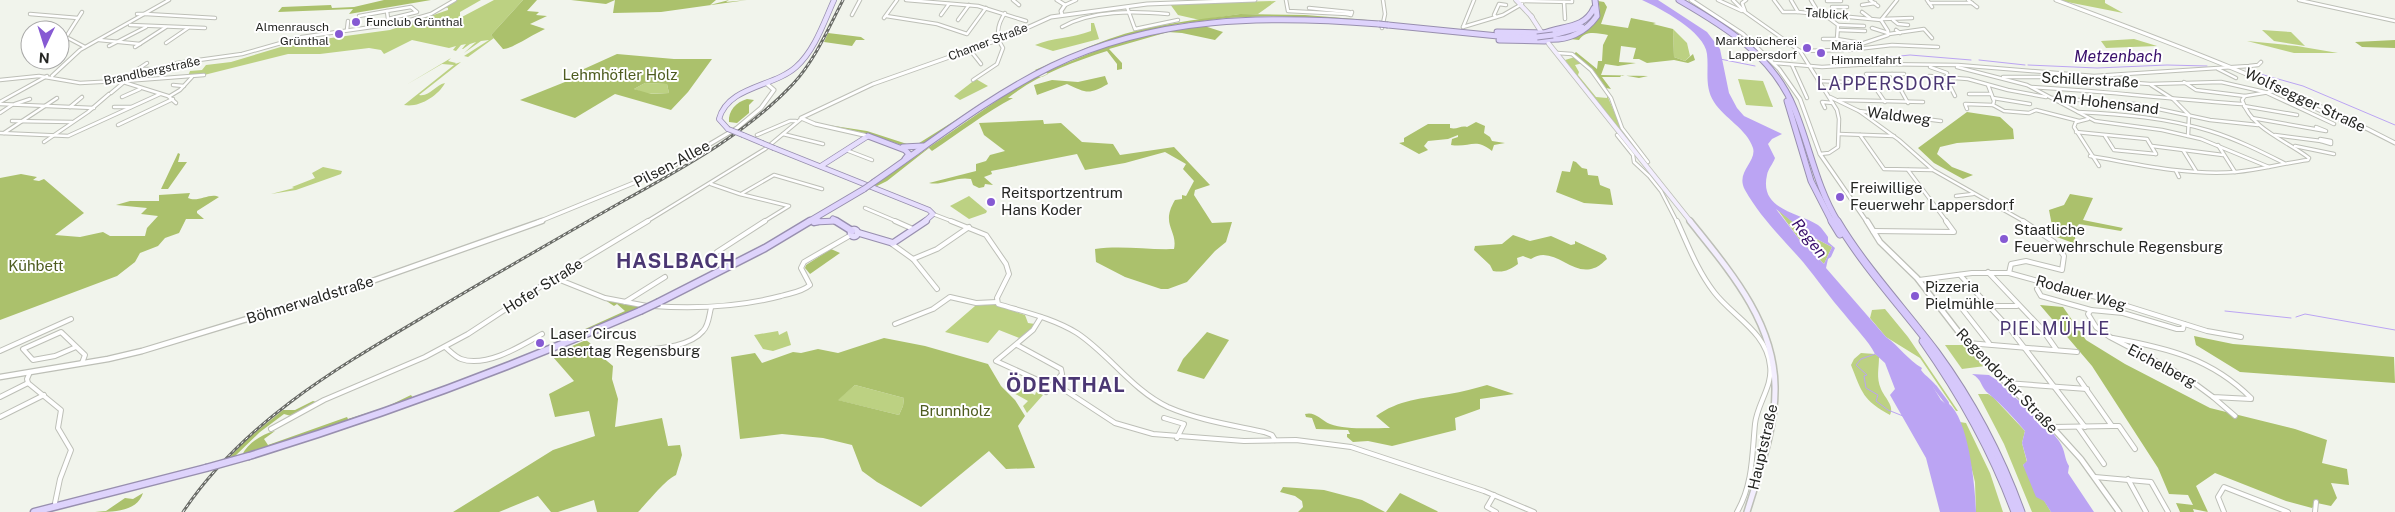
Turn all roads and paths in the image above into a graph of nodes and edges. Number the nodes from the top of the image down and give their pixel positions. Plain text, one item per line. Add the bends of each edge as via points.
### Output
1 (169, 0) edge
2 (455, 0) edge
3 (834, 0) edge
4 (860, 0) edge
5 (897, 0) edge
6 (906, 0) edge
7 (1013, 0) edge
8 (1056, 0) edge
9 (1076, 0) edge
10 (1238, 0) edge
11 (1255, 0) edge
12 (1286, 0) edge
13 (1383, 0) edge
14 (1474, 0) edge
15 (1572, 0) edge
16 (1594, 0) edge
17 (1673, 0) edge
18 (1680, 0) edge
19 (1691, 0) edge
20 (1718, 0) edge
21 (1733, 0) edge
22 (1746, 0) edge
23 (1774, 0) edge
24 (1791, 0) edge
25 (1811, 0) edge
26 (1840, 0) edge
27 (1870, 0) edge
28 (1897, 0) edge
29 (1968, 0) edge
30 (2056, 0) edge
31 (2299, 0) edge
32 (1178, 1) edge
33 (1517, 1) edge
34 (1827, 1) edge
35 (1928, 1) edge
36 (1564, 2) junction
37 (949, 3) junction
38 (1972, 3) junction
39 (1522, 4) junction
40 (968, 5) junction
41 (1019, 5) dead end
42 (1064, 5) junction
43 (1506, 5) dead end
44 (1862, 5) dead end
45 (1127, 7) junction
46 (1832, 7) dead end
47 (1932, 7) dead end
48 (1977, 7) dead end
49 (986, 8) junction
50 (1310, 8) dead end
51 (1596, 8) junction
52 (1695, 10) junction
53 (1817, 10) dead end
54 (387, 11) junction
55 (82, 12) dead end
56 (1089, 12) junction
57 (1745, 12) junction
58 (1798, 12) junction
59 (1862, 12) dead end
60 (1129, 13) junction
61 (30, 14) dead end
62 (137, 14) dead end
63 (146, 14) junction
64 (1005, 14) junction
65 (852, 15) dead end
66 (941, 15) dead end
67 (1062, 15) junction
68 (1826, 15) junction
69 (358, 16) dead end
70 (405, 16) junction
71 (1496, 17) junction
72 (78, 18) junction
73 (215, 18) dead end
74 (1091, 18) junction
75 (1870, 18) junction
76 (1912, 18) dead end
77 (1565, 19) dead end
78 (1881, 19) junction
79 (1893, 19) junction
80 (958, 20) dead end
81 (348, 21) dead end
82 (407, 21) junction
83 (1026, 21) dead end
84 (2395, 21) edge
85 (128, 24) junction
86 (1908, 24) dead end
87 (1838, 25) junction
88 (148, 26) junction
89 (1381, 26) junction
90 (1864, 26) dead end
91 (167, 27) junction
92 (1062, 27) dead end
93 (188, 28) junction
94 (204, 28) dead end
95 (1872, 28) dead end
96 (347, 30) junction
97 (1435, 30) junction
98 (1838, 30) junction
99 (1896, 30) dead end
100 (1865, 31) dead end
101 (1904, 32) junction
102 (1900, 33) junction
103 (1889, 34) junction
104 (1545, 37) junction
105 (1837, 38) junction
106 (1910, 38) dead end
107 (1932, 38) dead end
108 (99, 40) junction
109 (998, 40) junction
110 (1823, 40) dead end
111 (116, 42) junction
112 (166, 43) dead end
113 (140, 44) junction
114 (1770, 44) dead end
115 (1792, 44) junction
116 (1860, 44) junction
117 (108, 46) dead end
118 (85, 47) junction
119 (135, 47) dead end
120 (1938, 47) dead end
121 (970, 50) junction
122 (1842, 50) junction
123 (1800, 51) junction
124 (1557, 53) junction
125 (2261, 62) dead end
126 (147, 63) dead end
127 (981, 64) dead end
128 (1775, 64) junction
129 (1792, 64) junction
130 (1784, 65) junction
131 (1924, 65) junction
132 (1939, 65) junction
133 (1811, 67) junction
134 (2217, 68) junction
135 (2234, 68) junction
136 (152, 70) junction
137 (1928, 71) dead end
138 (1892, 74) junction
139 (1904, 74) dead end
140 (204, 75) dead end
141 (1784, 75) junction
142 (49, 76) junction
143 (193, 76) junction
144 (1947, 78) junction
145 (2000, 78) junction
146 (2236, 78) dead end
147 (0, 80) edge
148 (973, 80) dead end
149 (1818, 81) junction
150 (120, 82) junction
151 (2183, 82) junction
152 (1872, 83) junction
153 (2150, 84) junction
154 (174, 85) dead end
155 (1950, 85) junction
156 (1988, 85) junction
157 (185, 86) junction
158 (769, 86) junction
159 (2031, 87) junction
160 (140, 89) junction
161 (1936, 89) dead end
162 (2282, 90) junction
163 (2265, 92) junction
164 (160, 94) junction
165 (1969, 94) dead end
166 (1992, 94) junction
167 (1956, 96) dead end
168 (2245, 96) junction
169 (82, 97) dead end
170 (122, 97) dead end
171 (1829, 97) junction
172 (2048, 97) junction
173 (30, 98) dead end
174 (57, 98) dead end
175 (171, 98) junction
176 (1808, 98) dead end
177 (1993, 98) junction
178 (2173, 99) junction
179 (1838, 100) junction
180 (1923, 102) dead end
181 (0, 103) edge
182 (176, 103) dead end
183 (1833, 103) junction
184 (1886, 103) junction
185 (1908, 103) junction
186 (2311, 103) junction
187 (2029, 104) dead end
188 (14, 105) junction
189 (1993, 105) junction
190 (2243, 105) junction
191 (45, 106) junction
192 (70, 107) junction
193 (114, 107) dead end
194 (133, 107) junction
195 (94, 108) junction
196 (1825, 108) dead end
197 (1966, 109) dead end
198 (1859, 111) junction
199 (0, 112) edge
200 (2075, 112) junction
201 (2297, 115) dead end
202 (2189, 116) junction
203 (2088, 118) junction
204 (2251, 118) junction
205 (801, 119) junction
206 (12, 120) dead end
207 (22, 121) junction
208 (796, 121) junction
209 (1941, 121) dead end
210 (2079, 121) junction
211 (2343, 121) dead end
212 (72, 122) junction
213 (2334, 124) dead end
214 (118, 125) dead end
215 (2188, 126) junction
216 (2260, 126) junction
217 (2317, 129) dead end
218 (2076, 132) junction
219 (2, 133) edge
220 (783, 134) junction
221 (1839, 134) junction
222 (1860, 134) junction
223 (52, 135) junction
224 (757, 135) dead end
225 (1617, 135) dead end
226 (2274, 135) junction
227 (868, 136) junction
228 (1895, 136) junction
229 (2105, 136) junction
230 (2188, 136) junction
231 (2321, 141) dead end
232 (44, 142) dead end
233 (2395, 143) edge
234 (823, 144) dead end
235 (927, 145) junction
236 (2218, 145) junction
237 (896, 146) junction
238 (2152, 146) junction
239 (2294, 146) junction
240 (846, 150) junction
241 (2182, 150) junction
242 (1819, 153) junction
243 (2334, 154) dead end
244 (2223, 155) junction
245 (2090, 156) junction
246 (872, 160) dead end
247 (1642, 161) junction
248 (902, 162) junction
249 (1634, 162) junction
250 (1648, 162) dead end
251 (2284, 163) junction
252 (821, 166) junction
253 (2099, 166) dead end
254 (2269, 167) junction
255 (1908, 170) junction
256 (1933, 170) junction
257 (2176, 170) junction
258 (2196, 172) junction
259 (2235, 172) junction
260 (2179, 177) dead end
261 (711, 184) junction
262 (822, 189) dead end
263 (611, 194) joint
264 (740, 194) junction
265 (1974, 194) junction
266 (1956, 196) dead end
267 (833, 208) junction
268 (866, 208) dead end
269 (933, 214) junction
270 (836, 221) junction
271 (969, 226) junction
272 (798, 229) junction
273 (914, 229) junction
274 (1872, 231) junction
275 (851, 233) junction
276 (892, 243) junction
277 (717, 252) dead end
278 (913, 259) junction
279 (1988, 272) junction
280 (2008, 273) junction
281 (1960, 275) junction
282 (555, 277) junction
283 (665, 277) dead end
284 (1918, 280) junction
285 (937, 289) dead end
286 (2037, 289) dead end
287 (625, 302) junction
288 (997, 302) junction
289 (1937, 306) junction
290 (1960, 306) junction
291 (1991, 306) junction
292 (2018, 306) junction
293 (712, 308) junction
294 (2091, 310) junction
295 (1041, 317) junction
296 (71, 319) dead end
297 (895, 324) dead end
298 (2184, 324) junction
299 (542, 334) dead end
300 (2241, 337) dead end
301 (2110, 338) junction
302 (1966, 343) junction
303 (1989, 344) junction
304 (1016, 345) junction
305 (2024, 346) junction
306 (76, 347) junction
307 (445, 347) junction
308 (2056, 350) junction
309 (0, 351) edge
310 (628, 352) dead end
311 (2077, 352) dead end
312 (82, 363) junction
313 (30, 372) junction
314 (0, 377) edge
315 (2079, 379) dead end
316 (27, 381) junction
317 (2005, 382) junction
318 (1052, 384) junction
319 (2055, 387) junction
320 (2088, 389) junction
321 (1046, 392) dead end
322 (44, 394) junction
323 (0, 397) edge
324 (2213, 397) junction
325 (2235, 416) dead end
326 (0, 417) edge
327 (1164, 418) dead end
328 (2112, 426) junction
329 (2052, 427) junction
330 (2078, 427) junction
331 (2085, 427) junction
332 (271, 429) dead end
333 (1177, 438) junction
334 (1275, 440) junction
335 (2135, 449) dead end
336 (2104, 464) dead end
337 (2095, 477) junction
338 (2128, 479) junction
339 (1494, 495) junction
340 (2316, 502) dead end
341 (55, 504) dead end
342 (34, 512) edge
343 (1496, 512) edge
344 (1534, 512) edge
345 (1737, 512) edge
346 (1747, 512) edge
347 (2015, 512) edge
348 (2021, 512) edge
349 (2119, 512) edge
350 (2146, 512) edge
351 (2168, 512) edge
352 (2224, 512) edge
353 (2288, 512) edge
354 (2315, 512) edge

1 - 63 street
2 - 82 street, Brandlbergstraße via 437,11
3 - 158 main road, Pilsen-Allee via 799,65
4 - 65 street
5 - 49 street via 885,17 936,24 967,34
6 - 37 street
7 - 41 street
8 - 42 street
9 - 42 street
10 - 11 street, Chamer Straße
10 - 32 street, Chamer Straße
12 - 50 street via 1288,11 1349,13
13 - 89 street via 1385,14
14 - 71 street via 1463,27
15 - 36 street
16 - 51 highway
17 - 52 highway
18 - 52 highway
19 - 128 street, Regendorfer Straße via 1743,34
20 - 57 street
21 - 57 street
22 - 57 street via 1742,3
23 - 58 street via 1783,12
24 - 58 street, Talblick
25 - 53 street
26 - 34 street
26 - 46 street via 1848,8
27 - 44 street via 1877,5
28 - 78 street
29 - 38 street
30 - 135 street, Wolfsegger Straße
31 - 84 street
32 - 45 street, Chamer Straße
33 - 36 street
33 - 39 main road, Hauptstraße
35 - 38 street
35 - 47 street
36 - 77 street
37 - 40 street
37 - 66 street
38 - 48 street
39 - 71 street
39 - 104 main road, Hauptstraße
40 - 49 street
40 - 80 street
42 - 67 street
43 - 71 street via 1499,4
45 - 56 street, Chamer Straße
45 - 60 street
49 - 64 street
51 - 104 highway via 1582,22
51 - 104 highway via 1595,16 1580,28
51 - 104 highway via 1595,18 1588,27 1558,40
52 - 347 highway via 1748,49 1780,87 1811,181 1825,211 1957,390 1993,456
52 - 348 highway via 1752,48 1784,87 1799,122 1815,180 1830,211 1964,392 2001,459
54 - 69 street
54 - 70 street via 388,19
54 - 70 street via 411,7 417,12
55 - 72 street
56 - 67 street, Chamer Straße
56 - 74 street
57 - 115 street
58 - 68 street, Talblick
59 - 75 street, Talblick
60 - 60 street via 1135,29 1168,20 1167,14
60 - 74 street
61 - 72 street
62 - 63 street
63 - 73 street
63 - 85 street
64 - 83 street
64 - 109 street via 1000,21
67 - 109 street, Chamer Straße
68 - 75 street, Talblick
68 - 87 street
70 - 82 street
72 - 118 street via 66,36
74 - 92 street via 1072,21
75 - 78 street, Talblick
76 - 79 street, Talblick
78 - 79 street, Talblick
78 - 103 street
79 - 86 street via 1898,24
81 - 96 street
82 - 96 street, Brandlbergstraße
85 - 88 street
85 - 108 street
87 - 90 street
87 - 98 street
88 - 91 street
88 - 111 street
89 - 97 highway, bridge
89 - 235 highway via 1284,18 1194,23 1119,40 1043,71 989,102
91 - 93 street
91 - 113 street
93 - 94 street
93 - 112 street
95 - 103 street
96 - 136 street, Brandlbergstraße
97 - 104 highway via 1532,32
97 - 104 highway via 1509,41
98 - 100 street
98 - 105 street
99 - 102 street
101 - 102 street
101 - 106 street
101 - 107 street via 1924,30
102 - 103 street
103 - 116 street
104 - 124 main road, Hauptstraße
105 - 110 street
105 - 116 street via 1862,42
108 - 111 street
108 - 118 street
109 - 121 street, Chamer Straße
109 - 148 street via 1003,48 998,63
111 - 113 street
111 - 117 street
113 - 119 street
114 - 115 street
115 - 123 street
116 - 122 street
118 - 142 street
120 - 122 street via 1892,45
121 - 127 street
121 - 205 street, Chamer Straße via 873,84
122 - 123 street
123 - 133 street
124 - 247 main road, Hauptstraße
124 - 250 street via 1572,54 1591,70 1611,98 1624,131
125 - 135 street via 2255,66
126 - 136 street via 137,70
128 - 129 street
128 - 130 street
128 - 141 street, Regendorfer Straße
129 - 130 street
129 - 133 street
129 - 176 street
130 - 141 street
131 - 132 street
131 - 133 street
131 - 144 street via 1942,70
132 - 134 street via 2092,76
132 - 145 street, Am Hohensand
133 - 149 street
134 - 135 street
134 - 146 street
135 - 162 street, Wolfsegger Straße
136 - 150 street, Brandlbergstraße
137 - 144 street via 1930,76
138 - 139 street
138 - 152 street via 1866,74
138 - 185 street
140 - 143 street
141 - 242 street, Regendorfer Straße via 1800,99
142 - 147 street, Brandlbergstraße
142 - 150 street, Brandlbergstraße via 80,83
142 - 181 street
143 - 150 street
143 - 157 street
144 - 155 street
144 - 156 street via 1968,79
145 - 153 street, Schillerstraße via 2052,77
145 - 159 street, Am Hohensand
149 - 152 street
149 - 171 street
150 - 160 street
150 - 195 street
151 - 153 street, Schillerstraße
151 - 163 street, Schillerstraße via 2221,82
151 - 168 street via 2196,90
152 - 184 street
153 - 178 street, Schillerstraße
154 - 157 street
155 - 161 street via 1934,85
155 - 167 street
156 - 166 street
156 - 172 street
157 - 175 street
158 - 252 main road, Pilsen-Allee, bridge via 759,87 732,100 722,108 719,119 728,129
158 - 263 street, Pilsen-Allee via 774,90 772,96 742,124 668,169
159 - 172 street, Am Hohensand
159 - 178 street via 2109,91
160 - 164 street
160 - 170 street
162 - 163 street
162 - 186 street, Wolfsegger Straße
163 - 168 street
163 - 213 street
164 - 175 street
164 - 194 street
165 - 166 street
166 - 177 street
168 - 190 street
169 - 192 street
171 - 179 street, Waldweg
171 - 183 street
172 - 200 street
172 - 202 street, Am Hohensand via 2135,104
173 - 188 street
174 - 191 street
175 - 182 street
175 - 214 street
177 - 187 street
177 - 189 street
178 - 190 street
178 - 202 street, Schillerstraße
179 - 184 street
179 - 198 street, Waldweg
180 - 185 street
181 - 188 street
183 - 196 street via 1822,102
183 - 221 street via 1839,116
184 - 185 street
186 - 211 street via 2310,106
186 - 233 street, Wolfsegger Straße
188 - 191 street
188 - 199 street
189 - 197 street via 1965,104
189 - 210 street via 2004,111 2029,113 2038,110
190 - 201 street
190 - 204 street
191 - 192 street
191 - 207 street
192 - 195 street
193 - 194 street
194 - 223 street via 68,136
195 - 212 street
198 - 209 street, Waldweg
198 - 228 street
200 - 203 street
200 - 215 street via 2130,116
202 - 215 street
202 - 216 street, Am Hohensand
203 - 210 street
203 - 230 street
204 - 216 street
204 - 217 street
205 - 208 street, Hofer Straße
205 - 227 street
206 - 207 street
207 - 212 street
207 - 219 street
208 - 220 street, Hofer Straße
208 - 224 street
210 - 218 street via 2074,125
212 - 223 street
215 - 230 street
215 - 251 street via 2229,138
216 - 226 street
218 - 229 street
218 - 245 street
219 - 223 street
220 - 234 street
220 - 261 street, Hofer Straße
221 - 222 street
221 - 242 street via 1838,148
222 - 228 street
222 - 255 street via 1884,169
223 - 232 street
225 - 249 street via 1634,155
226 - 231 street
226 - 239 street
227 - 237 highway
227 - 240 main road
228 - 256 street
229 - 238 street via 2113,134 2147,139
229 - 238 street via 2114,150 2156,154
230 - 236 street
235 - 237 highway
235 - 248 highway
236 - 244 street
236 - 254 street
237 - 248 highway via 909,154
238 - 241 street
239 - 243 street
239 - 251 street via 2308,160
240 - 246 street
240 - 252 main road
241 - 244 street
241 - 258 street
242 - 274 street, Regendorfer Straße via 1842,182
244 - 259 street
245 - 253 street
245 - 257 street
247 - 249 street
247 - 346 main road, Hauptstraße via 1747,296 1772,352 1776,377 1772,417
248 - 267 highway, bridge
249 - 345 street, Hauptstraße via 1648,173 1671,206 1684,242 1704,279 1764,346 1769,363 1769,386 1757,414 1753,461 1746,493
251 - 254 street
252 - 269 main road, Pilsen-Allee
254 - 259 street
255 - 256 street
255 - 274 street via 1954,232
256 - 265 street
257 - 258 street
257 - 260 street
258 - 259 street
261 - 264 street
261 - 282 street, Hofer Straße
262 - 264 street via 774,175
263 - 312 street, Böhmerwaldstraße via 543,222 375,280 142,351
264 - 277 street via 789,206
265 - 266 street
265 - 280 street via 2039,232 2056,244 2064,256 2062,270 2023,260 2011,264
267 - 270 highway via 828,215
267 - 272 highway
268 - 273 street
269 - 271 street
269 - 273 main road
270 - 272 highway via 822,220
270 - 275 highway
271 - 278 street via 937,249
271 - 288 street via 988,237 1008,268 1009,277
272 - 342 highway, bridge via 660,302 549,351 458,386 249,456
273 - 276 main road
274 - 284 street, Regendorfer Straße
275 - 276 main road via 857,230
275 - 293 street via 804,262 802,271 810,283 808,287 761,301
276 - 278 street
278 - 285 street
279 - 280 street, Rodauer Weg
279 - 281 street, Rodauer Weg
279 - 292 street
280 - 298 street, Rodauer Weg
281 - 284 street, Rodauer Weg
281 - 291 street
282 - 287 street via 589,292
282 - 307 street, Hofer Straße
283 - 287 street
284 - 289 street, Regendorfer Straße
286 - 294 street via 2042,296
287 - 293 street
288 - 295 street
288 - 297 street via 976,303 950,297 933,310
289 - 290 street
289 - 302 street, Regendorfer Straße
290 - 291 street
290 - 303 street
291 - 292 street
291 - 305 street
292 - 308 street via 2042,329
293 - 310 street via 705,329 697,337
294 - 298 street via 2135,316 2177,329 2183,329
294 - 301 street, Eichelberg via 2088,314 2092,322
295 - 304 street via 1036,327
295 - 334 street via 1084,338 1138,387 1172,408 1272,434
296 - 309 street
298 - 300 street, Rodauer Weg
299 - 307 street via 505,352 478,360 460,359
301 - 324 street, Eichelberg via 2186,378
301 - 324 street, Eichelberg via 2159,346 2191,356 2236,383 2251,398
302 - 303 street
302 - 317 street, Regendorfer Straße
303 - 305 street
304 - 318 street via 1061,369 1062,374
304 - 318 street via 996,361
305 - 308 street
305 - 319 street
306 - 306 street via 61,332 23,349 33,360 55,356
306 - 312 street via 85,355
307 - 332 street, Hofer Straße via 324,400
308 - 311 street
312 - 313 street, Böhmerwaldstraße
313 - 314 street, Böhmerwaldstraße
313 - 316 street
315 - 320 street
316 - 322 street
316 - 323 street
317 - 319 street
317 - 329 street, Regendorfer Straße
318 - 321 street
318 - 333 street via 1115,423
319 - 320 street
319 - 331 street
320 - 328 street
322 - 326 street
322 - 341 street via 61,410 58,431 71,450
324 - 325 street, Eichelberg
327 - 333 street via 1184,424
328 - 331 street
328 - 335 street via 2119,426
329 - 330 street
329 - 337 street, Regendorfer Straße
330 - 331 street
330 - 336 street
333 - 334 street
334 - 339 street via 1351,447
337 - 338 street
337 - 349 street, Regendorfer Straße
338 - 350 street
338 - 351 street via 2151,482
339 - 343 street via 1487,507
339 - 344 street
340 - 354 street
352 - 353 street via 2218,497 2224,487

